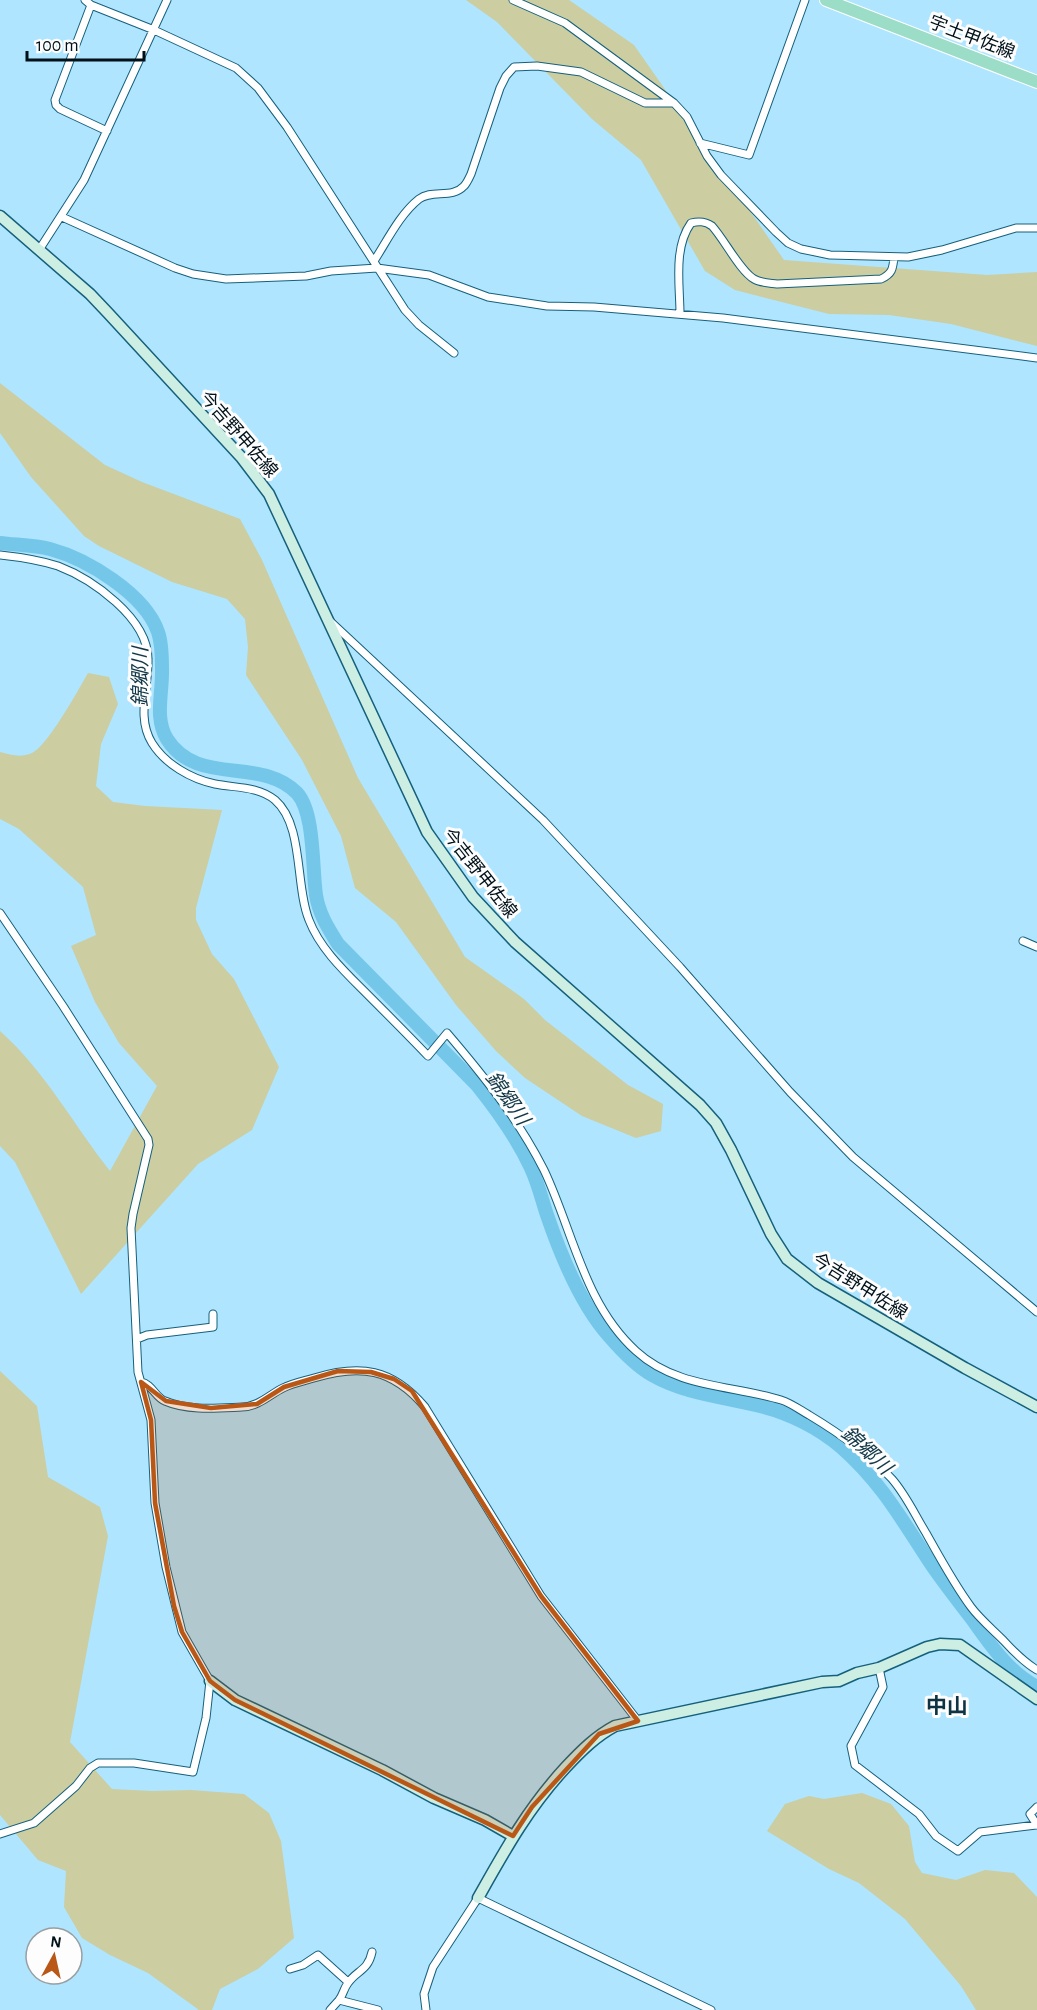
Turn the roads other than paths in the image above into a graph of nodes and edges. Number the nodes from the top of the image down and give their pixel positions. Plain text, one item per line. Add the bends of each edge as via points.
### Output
1 (167, 0) edge
2 (513, 0) edge
3 (805, 0) edge
4 (826, 0) edge
5 (88, 2) edge
6 (154, 30) junction
7 (1037, 82) edge
8 (674, 103) junction
9 (107, 131) junction
10 (700, 143) junction
11 (0, 216) edge
12 (62, 217) junction
13 (1037, 228) edge
14 (39, 250) junction
15 (894, 256) junction
16 (375, 264) junction
17 (680, 314) junction
18 (454, 353) dead end
19 (1037, 358) edge
20 (0, 555) edge
21 (327, 618) junction
22 (0, 913) edge
23 (1023, 941) dead end
24 (1037, 947) edge
25 (1037, 1312) edge
26 (213, 1314) dead end
27 (136, 1339) junction
28 (141, 1382) junction
29 (1037, 1407) edge
30 (879, 1668) junction
31 (1037, 1670) edge
32 (210, 1681) junction
33 (1037, 1698) edge
34 (638, 1721) junction
35 (1037, 1807) edge
36 (1037, 1825) edge
37 (0, 1834) edge
38 (513, 1836) junction
39 (478, 1898) junction
40 (372, 1952) dead end
41 (290, 1969) dead end
42 (348, 1982) junction
43 (339, 2000) junction
44 (330, 2010) edge
45 (378, 2010) edge
46 (426, 2010) edge
47 (711, 2010) edge

1 - 6 street
2 - 8 street via 565,23
3 - 10 street via 749,155
4 - 7 main road, 宇土甲佐線
5 - 6 street
5 - 9 street via 55,100 60,109
6 - 9 street
6 - 16 street via 236,68 258,88
8 - 10 street via 687,117
8 - 16 street via 645,103 581,72 537,66 514,68 500,88 464,186 448,194 422,197 410,208
9 - 12 street
10 - 15 street via 721,175 788,243 830,255
11 - 14 main road, 今吉野甲佐線
12 - 14 street
12 - 16 street via 175,268 226,279 306,276
13 - 15 street via 1016,228 942,250
14 - 21 main road, 今吉野甲佐線 via 96,300 241,457 269,494
15 - 17 street via 892,270 881,279 764,283 747,273 712,226 698,221 691,223 682,241
16 - 17 street via 429,275 488,297 547,306
16 - 18 street via 405,310
17 - 19 street
20 - 31 street via 58,566 87,580 135,622 148,657 143,710 144,728 152,744 185,773 213,784 262,792 276,801 293,832 301,894 316,934 342,969 428,1056 447,1033 474,1064 534,1153 564,1217 582,1269 600,1306 621,1336 666,1373 782,1401 864,1453 908,1500 973,1609
21 - 25 street via 543,820 853,1157
21 - 29 main road, 今吉野甲佐線 via 427,832 449,865 515,942 716,1123 787,1259 810,1277
22 - 27 street via 148,1139 131,1228
23 - 24 street
26 - 27 street via 213,1327
27 - 28 street
28 - 32 street via 151,1420 155,1503 174,1606 182,1632
28 - 34 street via 166,1401 211,1408 257,1404 284,1388 338,1371 356,1370 394,1378 424,1407 541,1596
30 - 33 main road via 927,1647 960,1645
30 - 34 main road via 839,1682 822,1682
30 - 36 street via 883,1686 851,1746 855,1765 919,1814 936,1836 958,1851 980,1833
32 - 37 street via 193,1772 134,1763 98,1763 34,1824
32 - 38 main road via 235,1700
34 - 38 main road via 599,1734 555,1778
35 - 36 street via 1030,1814
38 - 39 main road
39 - 46 street via 433,1967 424,1994
39 - 47 street
40 - 42 street via 362,1971
41 - 42 street via 318,1955
42 - 43 street
43 - 44 street
43 - 45 street

